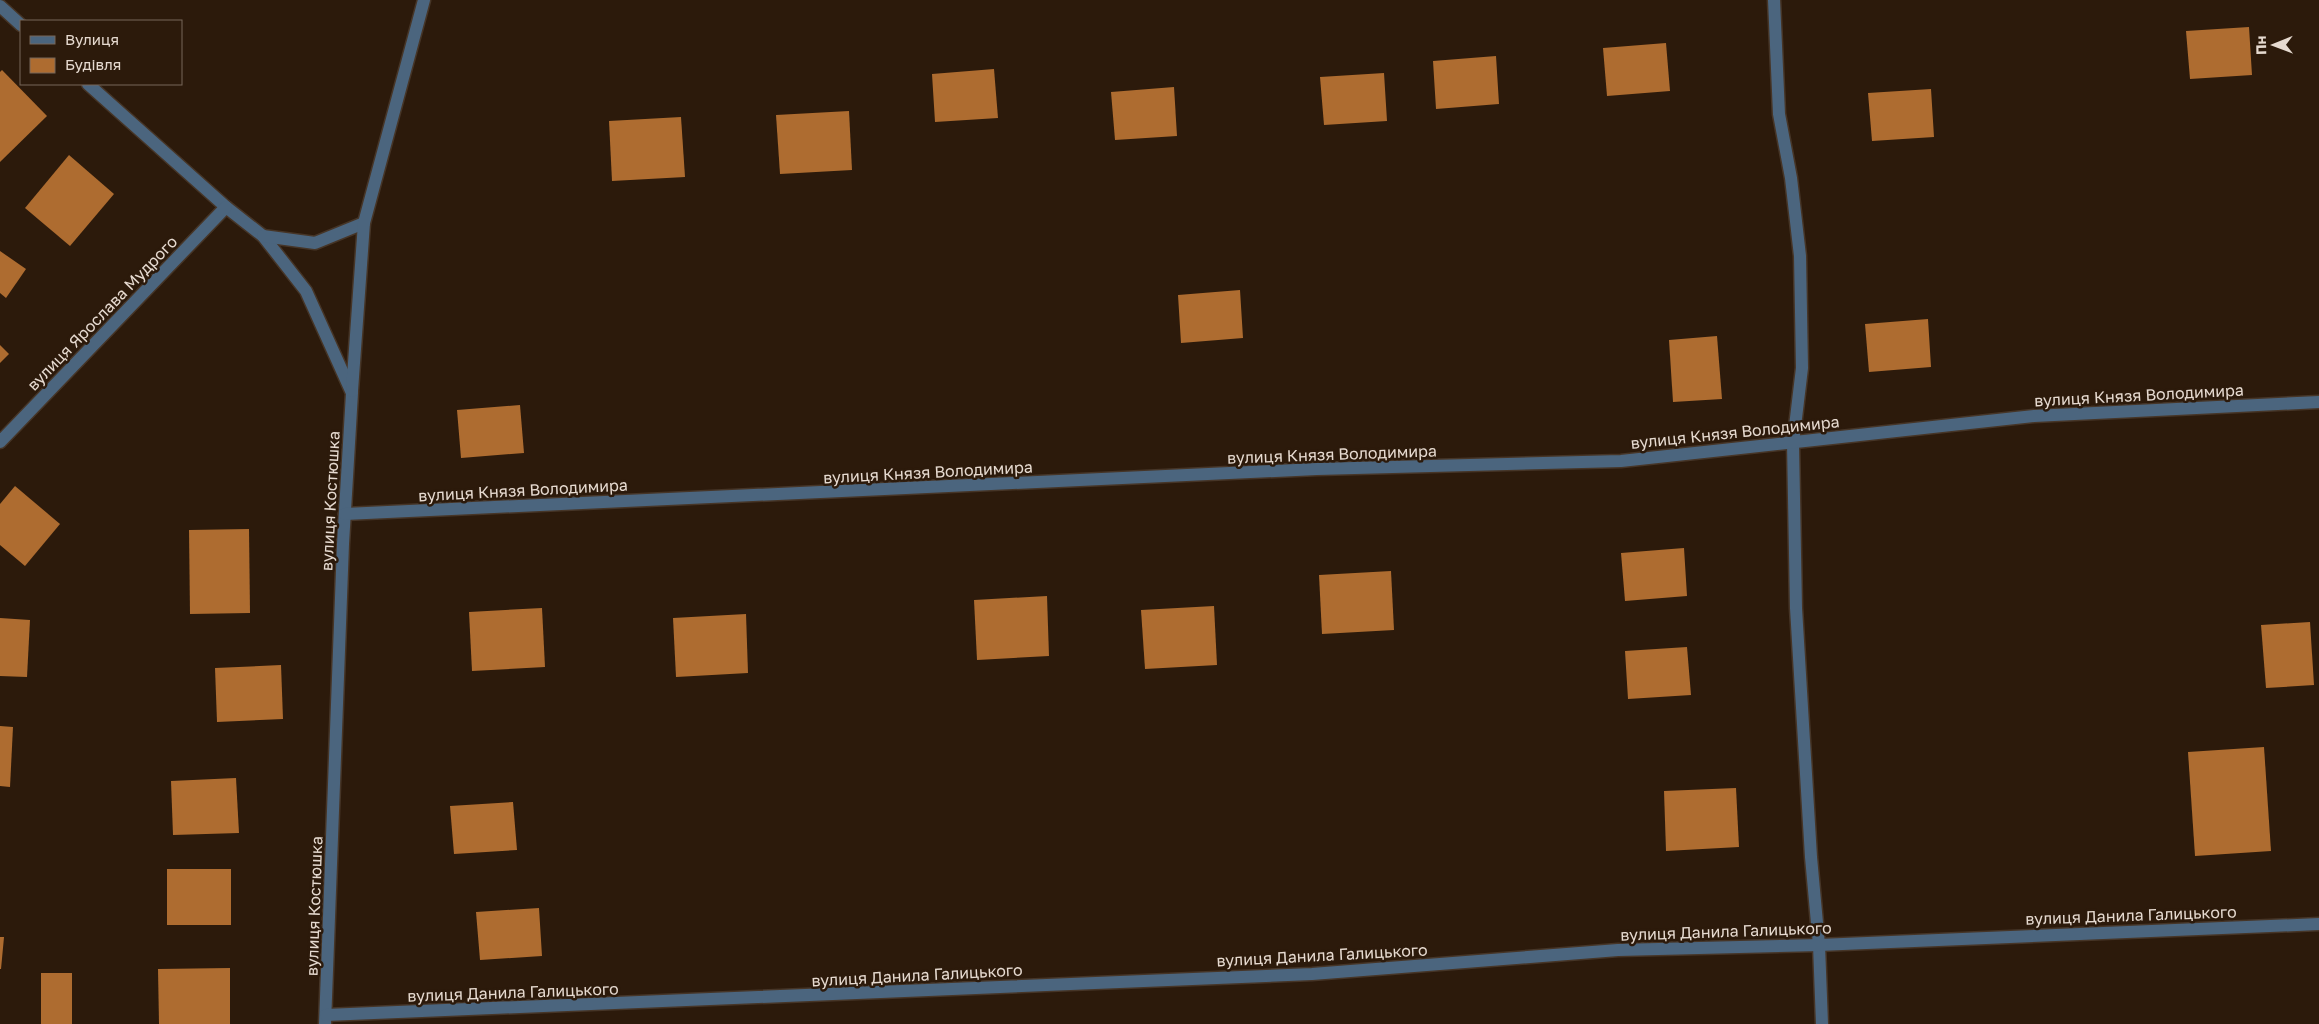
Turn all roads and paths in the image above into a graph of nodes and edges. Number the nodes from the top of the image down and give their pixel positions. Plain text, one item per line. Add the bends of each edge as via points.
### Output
1 (424, 0) edge
2 (1774, 0) edge
3 (0, 6) edge
4 (20, 23) edge
5 (89, 85) edge
6 (226, 207) junction
7 (364, 222) junction
8 (263, 236) junction
9 (352, 393) junction
10 (2319, 402) edge
11 (0, 442) edge
12 (1793, 442) junction
13 (345, 514) junction
14 (2319, 924) edge
15 (1819, 945) junction
16 (326, 1019) edge
17 (1822, 1024) edge

1 - 7 street
2 - 12 street via 1779,114 1791,178 1800,256 1802,368
3 - 4 street
5 - 6 street, вулиця Костюшка
6 - 8 street, вулиця Костюшка
6 - 11 street, вулиця Ярослава Мудрого
7 - 8 street via 314,243
7 - 9 street
8 - 9 street, вулиця Костюшка via 306,291
9 - 13 street, вулиця Костюшка
10 - 12 street, вулиця Князя Володимира via 2034,416
12 - 13 street, вулиця Князя Володимира via 1621,461 1317,469
12 - 15 street via 1796,608
13 - 16 street, вулиця Костюшка
14 - 15 street, вулиця Данила Галицького
15 - 16 street, вулиця Данила Галицького via 1618,950 1312,974
15 - 17 street

